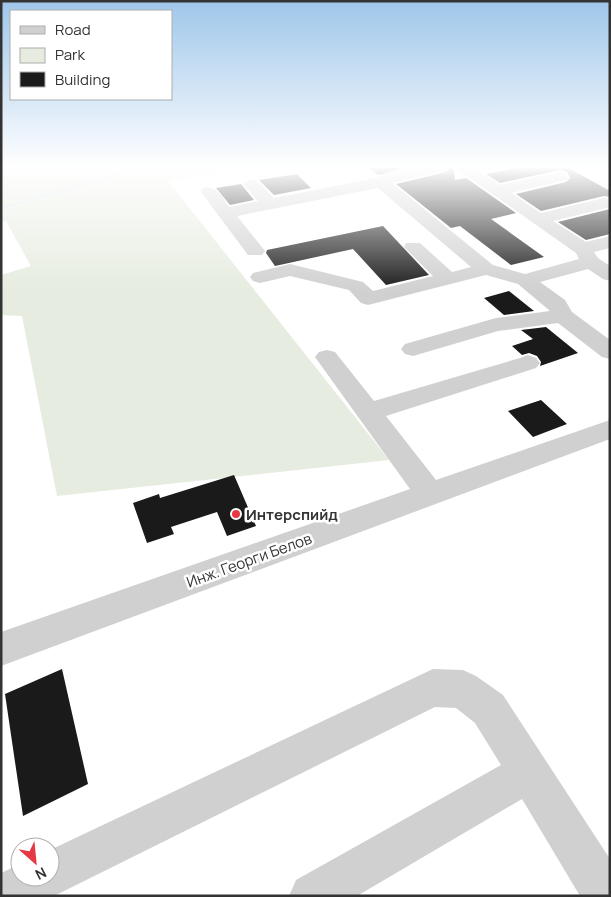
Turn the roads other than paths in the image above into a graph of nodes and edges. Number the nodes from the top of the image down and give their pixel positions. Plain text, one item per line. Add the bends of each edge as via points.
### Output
1 (222, 209) edge
2 (246, 209) edge
3 (413, 209) edge
4 (523, 209) edge
5 (580, 209) edge
6 (225, 213) junction
7 (538, 219) junction
8 (610, 242) edge
9 (413, 247) dead end
10 (255, 251) dead end
11 (587, 255) junction
12 (486, 269) junction
13 (610, 275) edge
14 (260, 277) dead end
15 (448, 279) junction
16 (526, 280) junction
17 (563, 316) junction
18 (413, 349) dead end
19 (610, 352) edge
20 (328, 357) dead end
21 (528, 363) dead end
22 (369, 412) junction
23 (610, 429) edge
24 (431, 495) junction
25 (1, 649) edge
26 (529, 772) junction
27 (60, 869) edge
28 (22, 887) edge
29 (4, 896) edge
30 (312, 896) edge
31 (607, 896) edge

1 - 6 street
2 - 6 street
3 - 12 street
4 - 7 street
5 - 7 street
6 - 10 street
7 - 11 street
8 - 11 street
9 - 15 street
11 - 13 street
11 - 16 street
12 - 15 street
12 - 16 street
14 - 15 street via 290,270 356,286 368,299
16 - 17 street via 557,305
17 - 18 street via 496,325
17 - 19 street
20 - 22 street
21 - 22 street
22 - 24 street
23 - 24 street, Инж. Георги Белов
24 - 25 street, Инж. Георги Белов
26 - 27 street via 489,709 463,689 433,688
26 - 30 street
26 - 31 street
28 - 29 street

